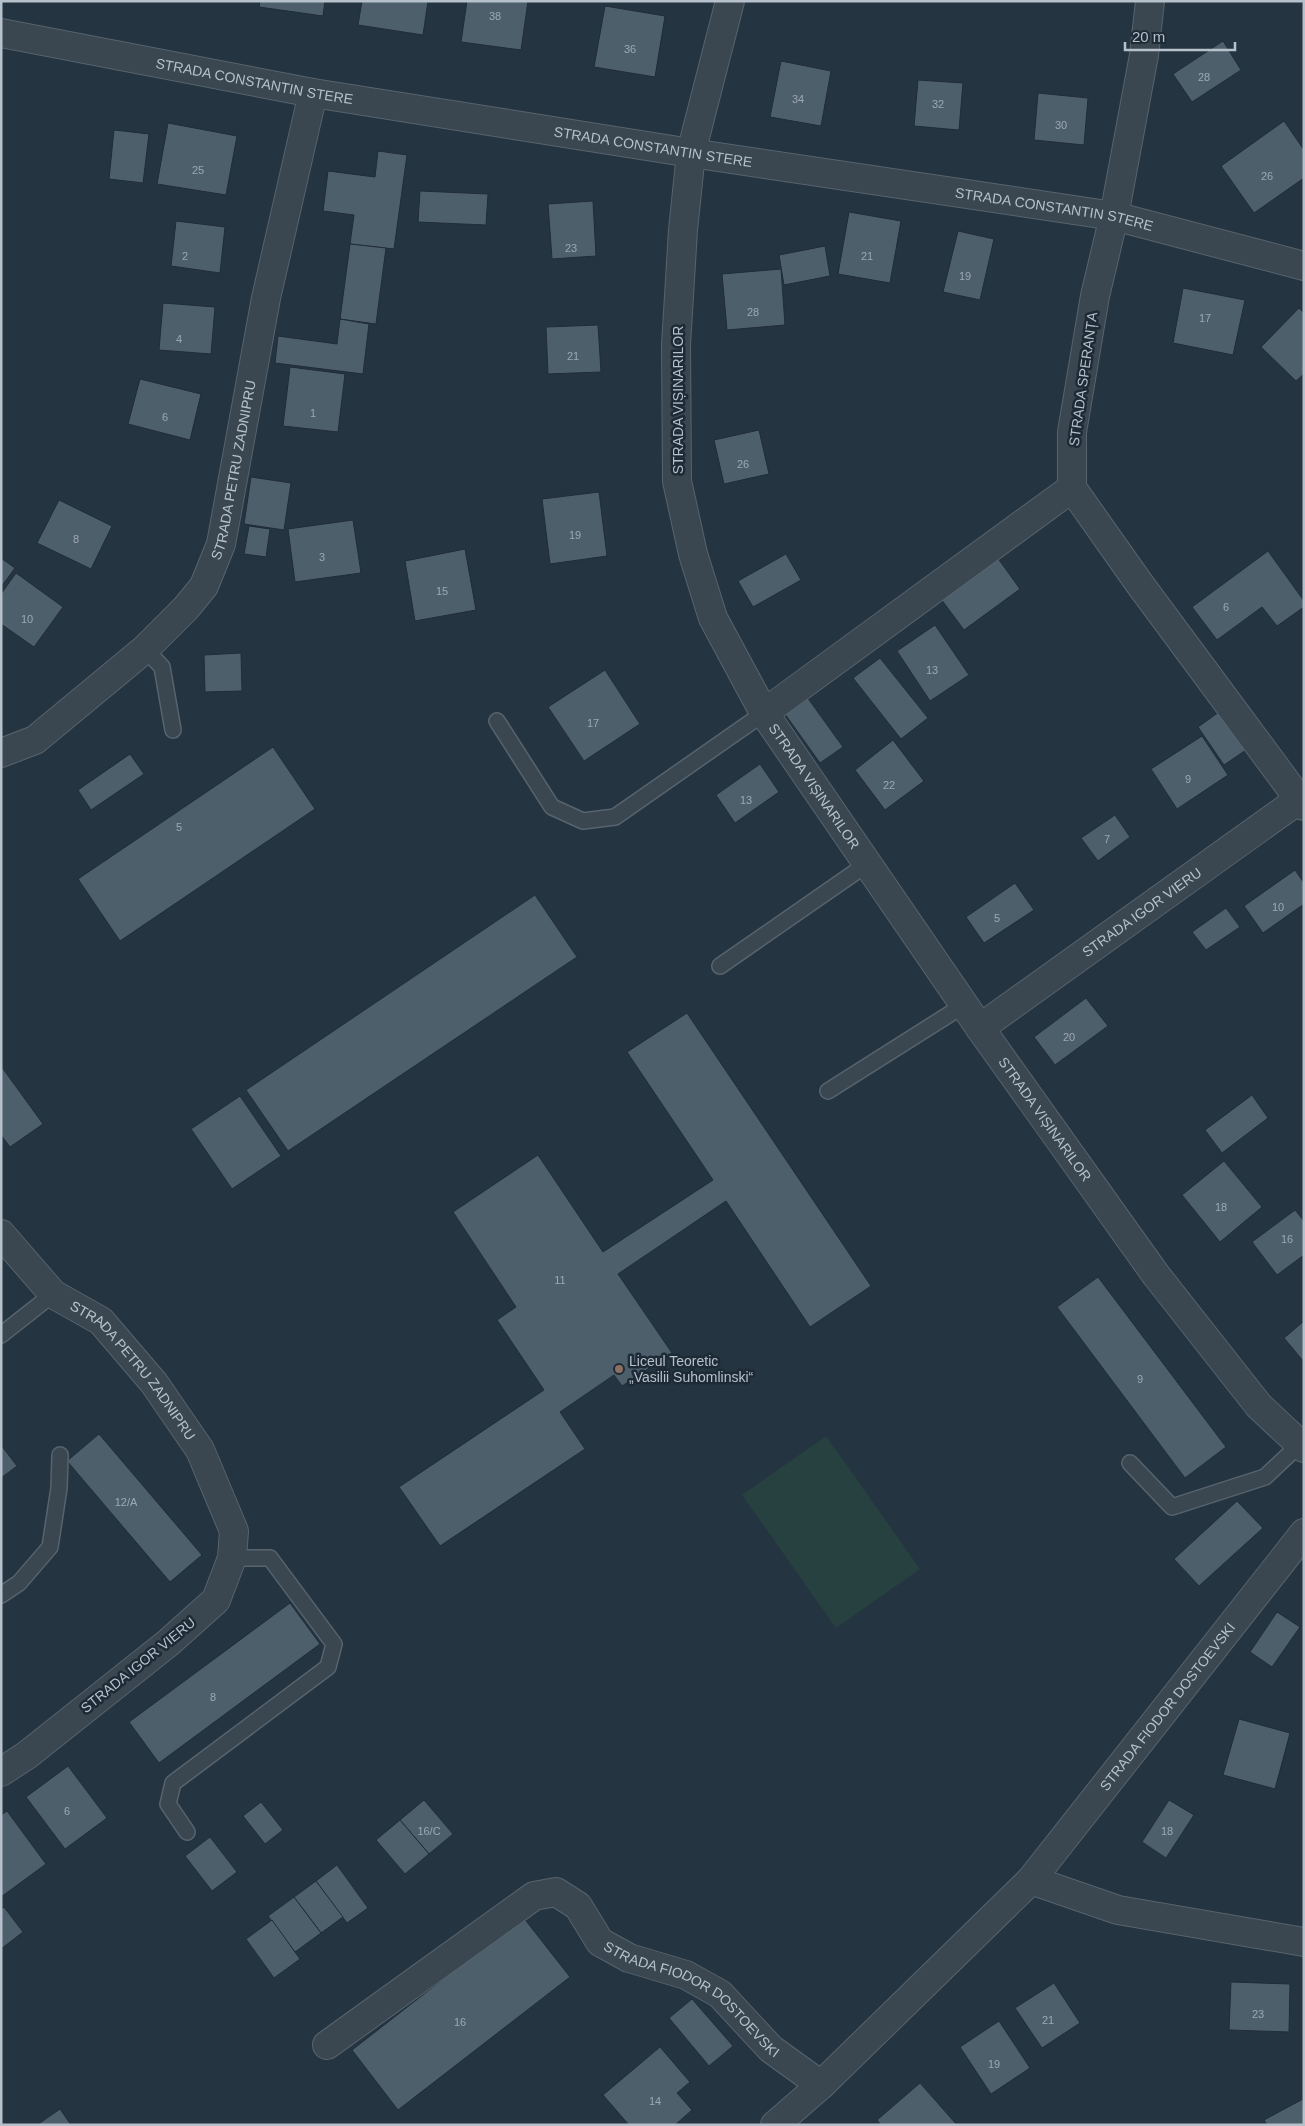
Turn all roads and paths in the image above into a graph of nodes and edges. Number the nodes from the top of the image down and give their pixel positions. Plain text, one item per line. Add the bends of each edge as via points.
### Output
1 (730, 1) edge
2 (1150, 1) edge
3 (1, 33) edge
4 (313, 93) junction
5 (691, 153) junction
6 (1114, 216) junction
7 (1304, 266) edge
8 (1072, 488) junction
9 (145, 649) junction
10 (764, 714) junction
11 (497, 721) dead end
12 (173, 730) dead end
13 (1, 753) edge
14 (1302, 800) edge
15 (867, 864) junction
16 (720, 966) dead end
17 (964, 1004) junction
18 (980, 1028) junction
19 (828, 1090) dead end
20 (1, 1234) edge
21 (53, 1294) junction
22 (1, 1335) edge
23 (1302, 1446) edge
24 (60, 1455) dead end
25 (1130, 1463) dead end
26 (234, 1531) joint
27 (1304, 1533) edge
28 (232, 1558) junction
29 (1, 1595) edge
30 (1, 1772) edge
31 (187, 1832) dead end
32 (1030, 1880) junction
33 (1304, 1942) edge
34 (327, 2045) dead end
35 (821, 2085) junction
36 (775, 2125) edge

1 - 5 street, STRADA VIȘINARILOR
2 - 6 street, STRADA SPERANȚA via 1144,55
3 - 4 street, STRADA CONSTANTIN STERE
4 - 5 street, STRADA CONSTANTIN STERE
4 - 9 street, STRADA PETRU ZADNIPRU via 266,298 221,544 204,586
5 - 6 street, STRADA CONSTANTIN STERE
5 - 10 street, STRADA VIȘINARILOR via 676,345 677,481 693,554 713,618
6 - 7 street, STRADA CONSTANTIN STERE
6 - 8 street, STRADA SPERANȚA via 1095,296 1074,422
8 - 10 street
8 - 14 street
9 - 12 lane via 162,667
9 - 13 street, STRADA PETRU ZADNIPRU via 34,740
10 - 11 lane via 615,817 583,821 552,807
10 - 15 street, STRADA VIȘINARILOR
14 - 18 street, STRADA IGOR VIERU
15 - 16 lane
15 - 17 street, STRADA VIȘINARILOR
17 - 18 street, STRADA VIȘINARILOR
17 - 19 lane
18 - 23 street, STRADA VIȘINARILOR via 1156,1275 1259,1406
20 - 21 street, STRADA PETRU ZADNIPRU
21 - 22 lane
21 - 26 street, STRADA PETRU ZADNIPRU via 101,1321 154,1383 200,1450
23 - 25 lane via 1265,1477 1172,1508
24 - 29 lane via 59,1488 50,1547 19,1583
26 - 28 street, STRADA IGOR VIERU
27 - 32 street, STRADA FIODOR DOSTOEVSKI
28 - 30 street, STRADA IGOR VIERU via 216,1600 161,1649
28 - 31 lane via 270,1558 334,1644 328,1667 172,1783 168,1804
32 - 33 street via 1118,1910
32 - 35 street, STRADA FIODOR DOSTOEVSKI
34 - 35 street, STRADA FIODOR DOSTOEVSKI via 534,1896 556,1892 578,1906 600,1942 629,1958 686,1975 720,1994 771,2049
35 - 36 street, STRADA FIODOR DOSTOEVSKI

